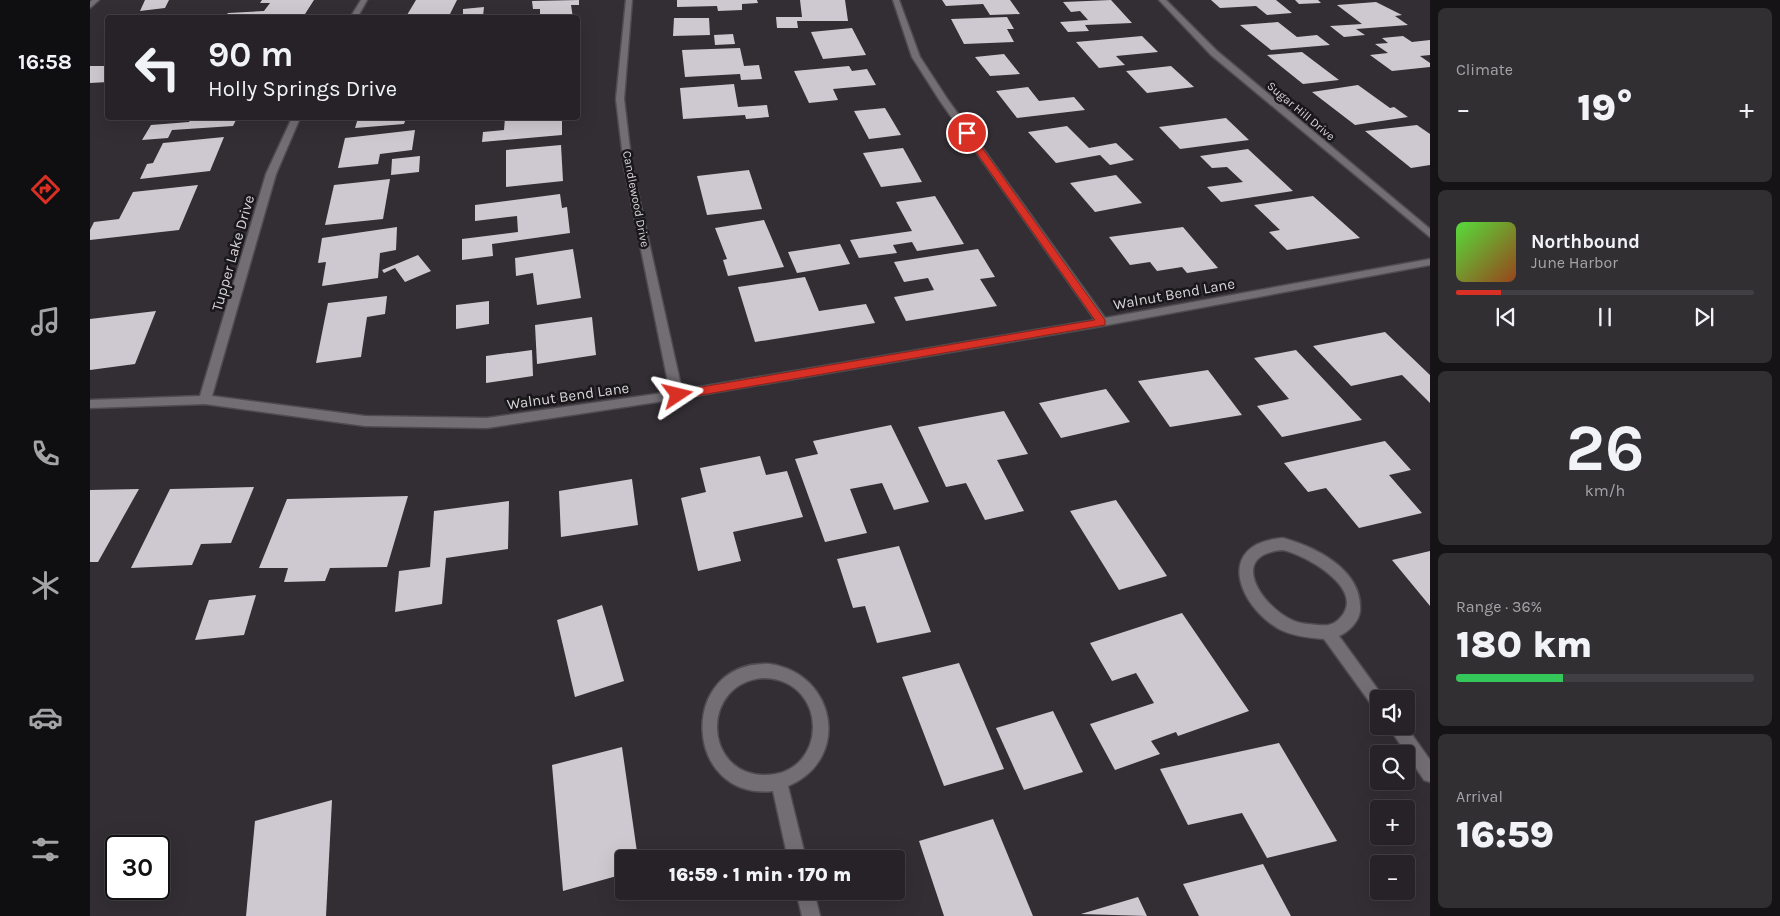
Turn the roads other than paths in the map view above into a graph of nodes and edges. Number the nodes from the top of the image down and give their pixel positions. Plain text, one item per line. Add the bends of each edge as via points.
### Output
1 (96, 0) edge
2 (364, 0) edge
3 (629, 0) edge
4 (896, 0) edge
5 (1162, 0) edge
6 (90, 6) edge
7 (355, 15) edge
8 (295, 120) edge
9 (1430, 234) edge
10 (1430, 262) edge
11 (1102, 322) junction
12 (678, 395) junction
13 (205, 400) junction
14 (90, 404) edge
15 (1328, 633) junction
16 (1370, 691) edge
17 (1402, 735) edge
18 (1430, 774) edge
19 (779, 782) junction
20 (795, 850) edge
21 (807, 900) edge
22 (811, 916) edge

1 - 6 street
2 - 7 street
3 - 12 street, Candlewood Drive via 621,80 628,166
4 - 11 street via 916,57 944,101
5 - 9 street, Sugar Hill Drive via 1221,59
8 - 13 street, Tupper Lake Drive via 271,174
10 - 11 street, Walnut Bend Lane
11 - 12 street, Walnut Bend Lane
12 - 13 street, Walnut Bend Lane via 487,423 365,421
13 - 14 street, Walnut Bend Lane
15 - 15 street via 1342,627 1351,617 1353,604 1349,588 1338,572 1305,549 1286,544 1270,544 1256,549 1246,568 1251,592 1263,607 1281,622 1300,630
15 - 16 street
17 - 18 street
19 - 19 street via 758,784 740,778 724,765 710,738 709,717 716,699 734,679 751,672 766,670 790,676 805,687 821,718 817,749 806,766
19 - 20 street
21 - 22 street

